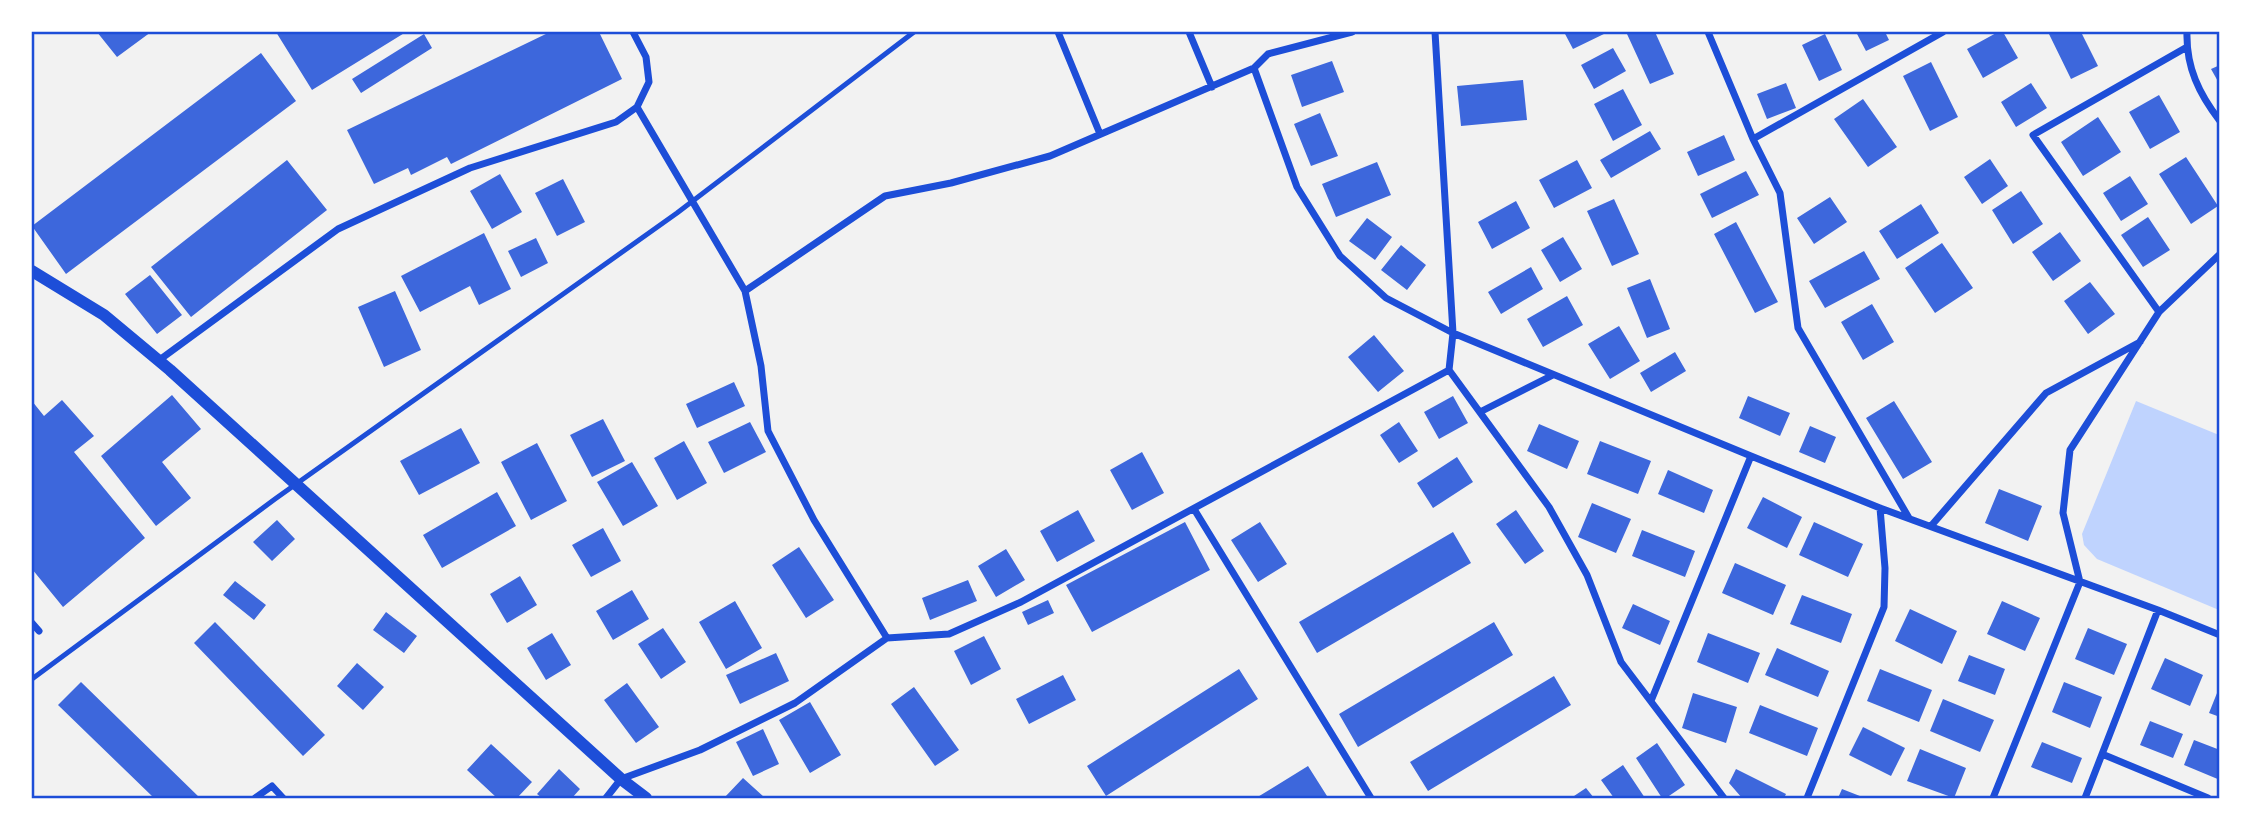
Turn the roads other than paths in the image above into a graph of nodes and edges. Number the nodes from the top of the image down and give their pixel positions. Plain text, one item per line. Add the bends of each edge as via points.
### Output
1 (633, 32) edge
2 (914, 32) edge
3 (1058, 32) edge
4 (1189, 32) edge
5 (1352, 32) edge
6 (1435, 32) edge
7 (1708, 32) edge
8 (1943, 32) edge
9 (2187, 32) edge
10 (2187, 47) junction
11 (1254, 68) junction
12 (1212, 87) junction
13 (638, 107) junction
14 (2220, 121) edge
15 (1100, 134) junction
16 (1753, 139) junction
17 (694, 201) junction
18 (2220, 254) edge
19 (32, 271) edge
20 (745, 291) junction
21 (2159, 312) junction
22 (1453, 333) junction
23 (2140, 341) junction
24 (158, 361) junction
25 (1449, 369) junction
26 (1553, 374) junction
27 (1479, 412) junction
28 (1751, 456) junction
29 (295, 485) junction
30 (1880, 508) junction
31 (1194, 509) junction
32 (1909, 519) junction
33 (1931, 526) junction
34 (2080, 582) junction
35 (2158, 610) junction
36 (32, 623) edge
37 (39, 631) dead end
38 (2220, 635) edge
39 (887, 638) junction
40 (32, 679) edge
41 (1651, 701) junction
42 (2102, 754) junction
43 (621, 779) junction
44 (255, 799) edge
45 (283, 799) edge
46 (606, 799) edge
47 (646, 799) edge
48 (1371, 799) edge
49 (1724, 799) edge
50 (1807, 799) edge
51 (1993, 799) edge
52 (2085, 799) edge
53 (2208, 799) edge

1 - 13 street via 646,57 649,82
2 - 17 lane
3 - 15 street
4 - 12 street
5 - 11 street via 1268,54
6 - 22 street
7 - 16 street
8 - 16 street
9 - 10 street
10 - 14 street via 2203,100
10 - 21 street via 2032,135
11 - 12 street
11 - 22 street via 1297,187 1340,256 1386,298
12 - 15 street
13 - 17 street
13 - 24 street via 616,122 470,168 338,229
15 - 20 street via 1050,156 885,197
16 - 32 street via 1780,193 1798,328
17 - 20 street
17 - 29 lane
18 - 21 street
19 - 24 street via 104,315
20 - 39 street via 761,366 768,431 814,520
21 - 23 street
22 - 25 street
22 - 26 street
23 - 33 street via 2046,393
23 - 34 street via 2070,450 2063,513
24 - 29 street
25 - 27 street
25 - 31 street
26 - 27 street
26 - 28 street
27 - 41 street via 1549,507 1587,575 1621,662
28 - 30 street
28 - 41 street
29 - 40 lane
29 - 43 street
30 - 32 street
30 - 50 street via 1884,607
31 - 39 street via 1021,602 949,634
31 - 48 street
32 - 33 street
33 - 34 street
34 - 35 street
34 - 51 street
35 - 38 street
35 - 42 street
36 - 37 street
39 - 43 street via 795,703 700,750
41 - 49 street
42 - 52 street
42 - 53 street
43 - 46 street
43 - 47 street
44 - 45 street via 272,786

